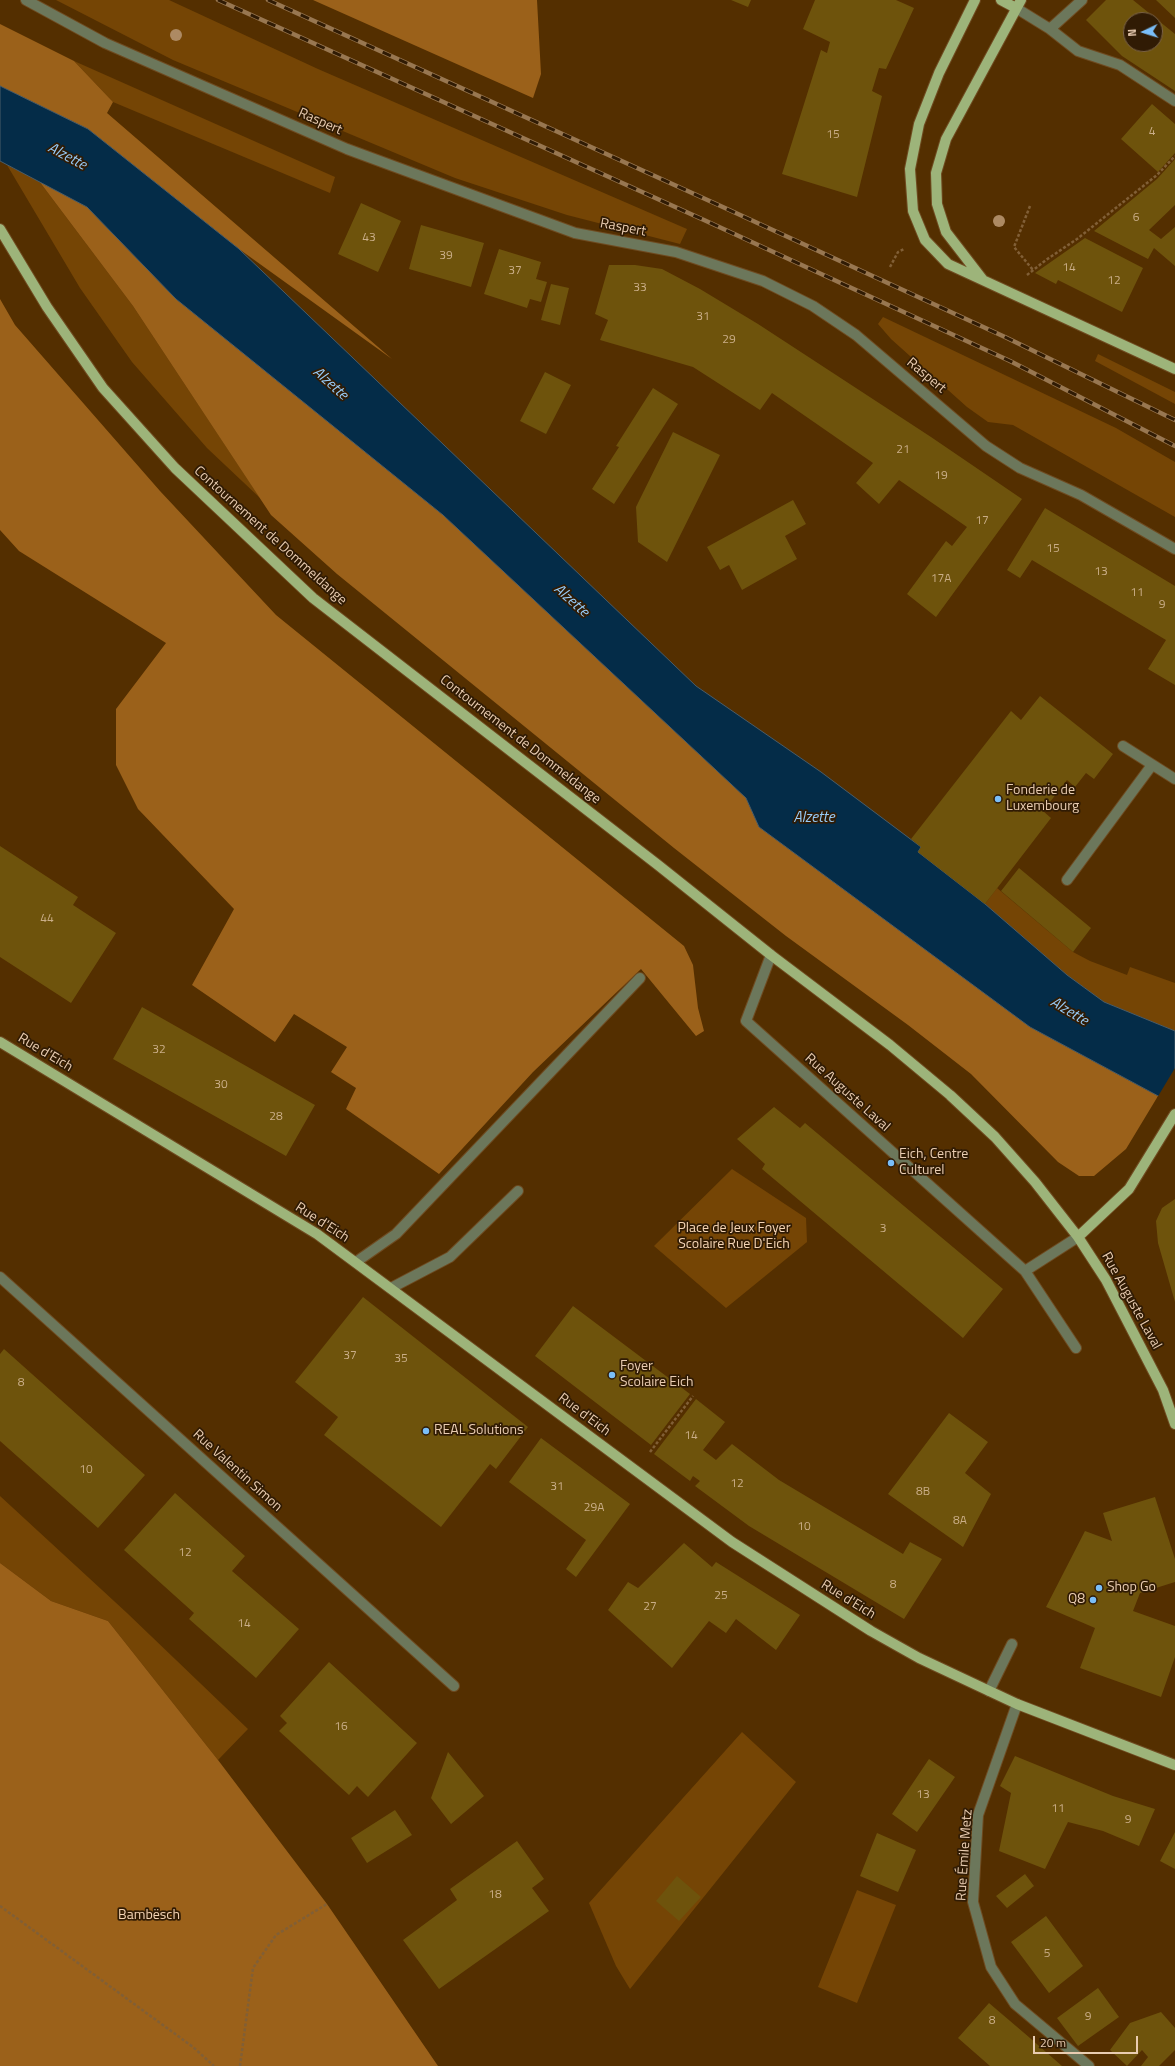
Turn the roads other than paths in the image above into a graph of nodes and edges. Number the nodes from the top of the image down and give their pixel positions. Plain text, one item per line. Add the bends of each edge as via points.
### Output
1 (26, 0) edge
2 (975, 0) edge
3 (1001, 0) edge
4 (1082, 0) edge
5 (1018, 4) edge
6 (1050, 29) junction
7 (1175, 101) edge
8 (0, 229) edge
9 (986, 283) junction
10 (1175, 369) edge
11 (1175, 549) edge
12 (1123, 746) dead end
13 (1152, 765) junction
14 (1175, 779) edge
15 (658, 865) joint
16 (1067, 880) dead end
17 (771, 955) junction
18 (640, 978) dead end
19 (0, 1042) edge
20 (1175, 1114) edge
21 (518, 1191) dead end
22 (1078, 1237) junction
23 (356, 1262) junction
24 (1025, 1271) junction
25 (0, 1277) edge
26 (392, 1288) junction
27 (1076, 1348) dead end
28 (1175, 1424) edge
29 (1012, 1644) dead end
30 (454, 1686) dead end
31 (989, 1691) junction
32 (1017, 1704) junction
33 (1175, 1765) edge
34 (1089, 2066) edge

1 - 11 street, Raspert via 105,43 347,149 576,233 676,252 763,281 813,306 856,335 986,446 1020,468 1081,495
2 - 9 main road via 939,73 919,124 910,169 913,211 925,240 948,264
3 - 5 main road
4 - 6 street
5 - 6 street
5 - 9 main road via 946,139 936,173 937,204 946,232
6 - 7 street via 1078,51 1120,65
8 - 15 main road, Contournement de Dommeldange via 48,307 103,388 175,468 313,598
9 - 10 main road
12 - 13 street
13 - 14 street
13 - 16 street
15 - 17 main road, Rue Auguste Laval
17 - 22 main road, Rue Auguste Laval via 890,1045 950,1095 1005,1148
17 - 24 street, Rue Auguste Laval via 746,1021
18 - 23 street via 396,1234
19 - 23 main road, Rue d'Eich via 317,1234
20 - 22 main road via 1129,1189
21 - 26 street via 450,1257
22 - 24 street
22 - 28 main road, Rue Auguste Laval via 1112,1291 1163,1390
23 - 26 main road, Rue d'Eich
24 - 27 street
25 - 30 street, Rue Valentin Simon
26 - 31 main road, Rue d'Eich via 732,1542 871,1631 919,1658
29 - 31 street
31 - 32 main road, Rue d'Eich
32 - 33 main road, Rue d'Eich
32 - 34 street, Rue Émile Metz via 978,1815 974,1902 991,1967 1015,2004

